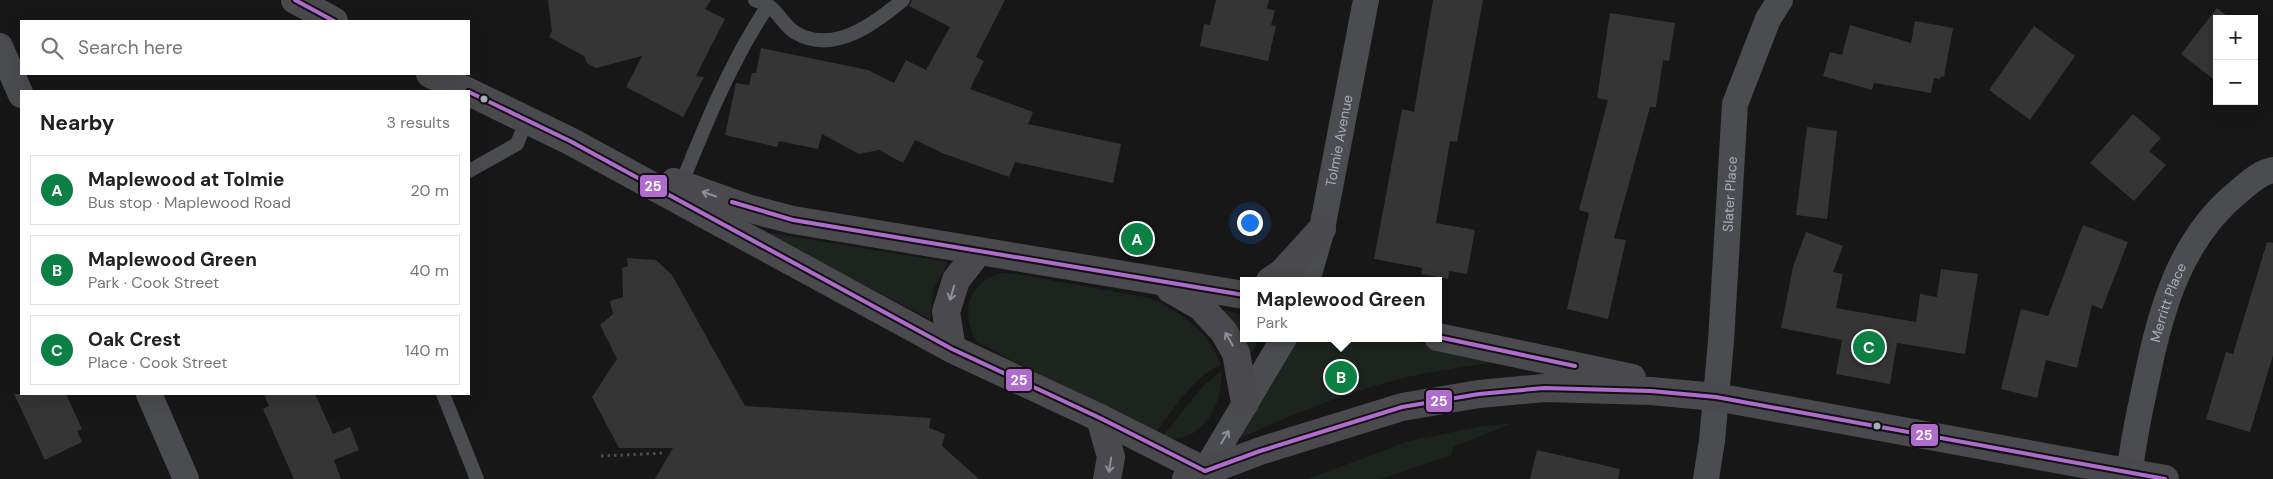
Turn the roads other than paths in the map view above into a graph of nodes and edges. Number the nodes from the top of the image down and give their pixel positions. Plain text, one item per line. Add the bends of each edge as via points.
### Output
1 (295, 0) edge
2 (755, 0) edge
3 (903, 0) edge
4 (1366, 0) edge
5 (1780, 0) edge
6 (768, 6) junction
7 (332, 20) edge
8 (0, 46) edge
9 (432, 75) edge
10 (464, 90) edge
11 (20, 93) edge
12 (470, 93) edge
13 (527, 120) junction
14 (570, 141) junction
15 (470, 170) edge
16 (2273, 170) edge
17 (680, 185) junction
18 (1322, 230) junction
19 (978, 252) junction
20 (1277, 277) edge
21 (1309, 277) edge
22 (1154, 280) junction
23 (1240, 294) edge
24 (1442, 338) edge
25 (1282, 342) edge
26 (952, 349) junction
27 (149, 395) edge
28 (443, 395) edge
29 (1716, 397) junction
30 (1245, 403) junction
31 (1100, 418) junction
32 (1195, 475) edge
33 (2129, 476) edge
34 (186, 479) edge
35 (477, 479) edge
36 (1107, 479) edge
37 (1706, 479) edge
38 (2165, 479) edge

1 - 7 street
2 - 6 lane
3 - 6 lane via 877,21 852,35 831,40 796,33
4 - 18 street, Tolmie Avenue
5 - 29 street, Slater Place via 1768,19 1734,104
6 - 17 lane via 752,29
8 - 11 street
9 - 10 street
12 - 13 street
13 - 14 street
13 - 15 lane via 517,144
14 - 17 street
14 - 26 street
16 - 33 street, Merritt Place via 2262,172 2223,204 2193,241 2174,281 2156,331
19 -> 17 street via 793,220
18 - 20 street
18 - 21 street, Tolmie Avenue
19 - 22 street
19 -> 26 street via 956,280 946,312
22 - 23 street
30 -> 22 street via 1236,353 1224,332 1201,307
24 - 29 street
25 - 30 street
26 - 31 street
27 - 34 street
28 - 35 lane
29 - 32 street via 1651,391 1544,388 1479,394 1402,408 1260,451
29 - 33 street
29 - 37 street, Slater Place
32 -> 30 street
31 - 32 street
31 -> 36 street via 1112,457
33 - 38 street

